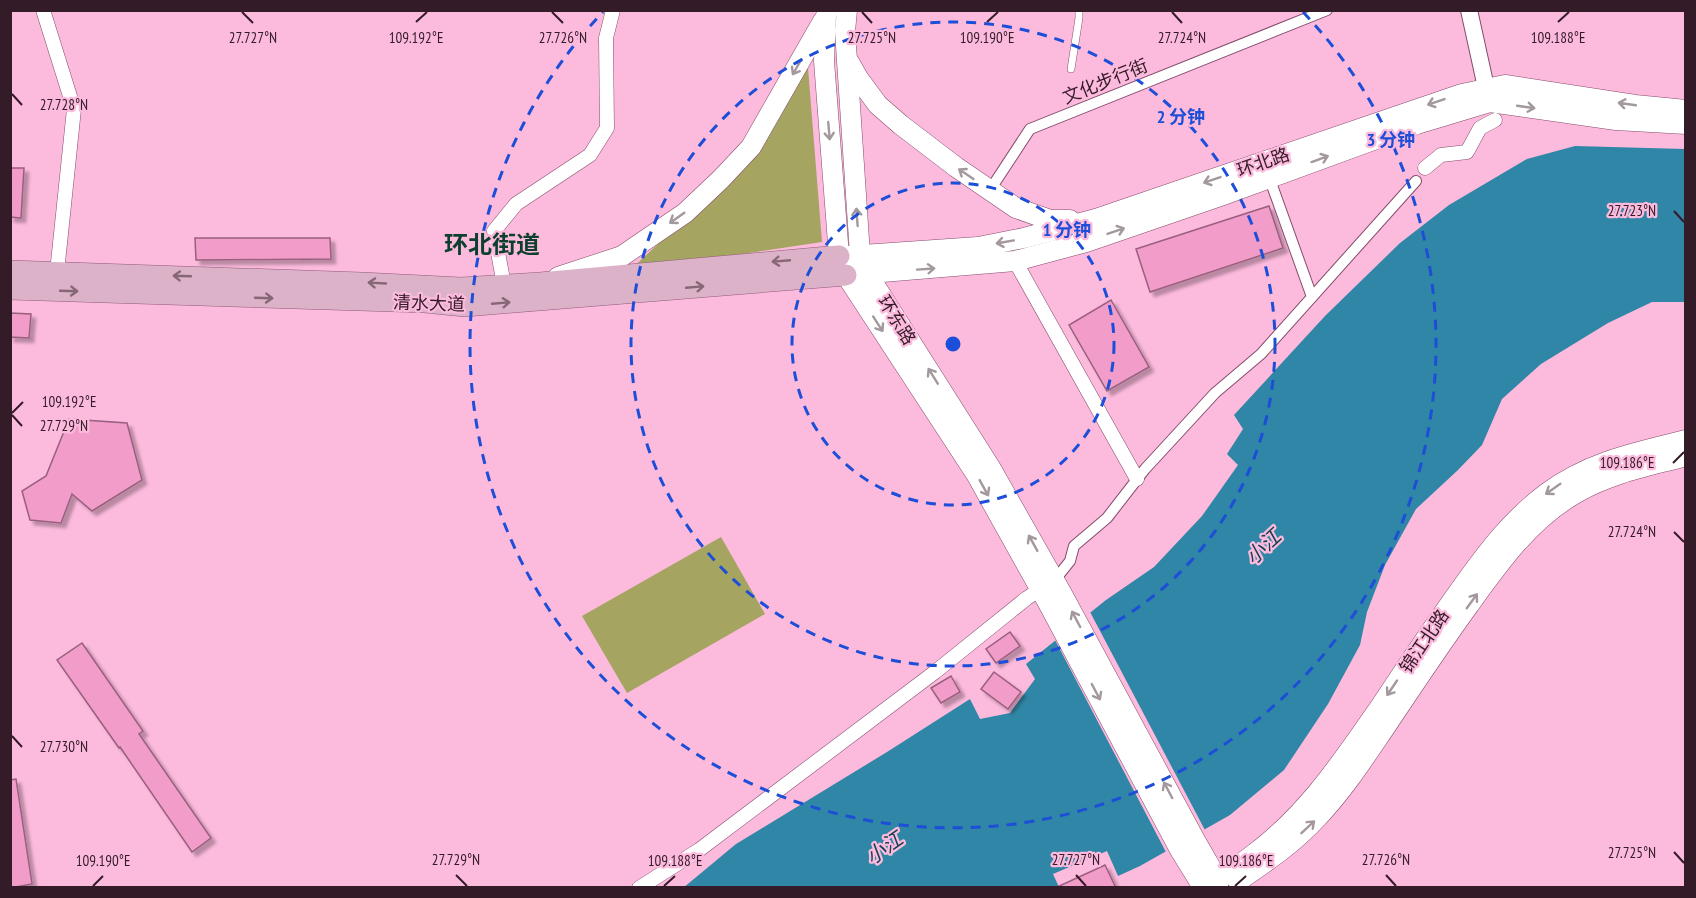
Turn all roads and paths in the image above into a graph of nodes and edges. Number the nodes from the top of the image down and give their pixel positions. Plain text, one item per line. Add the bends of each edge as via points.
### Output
1 (43, 10) edge
2 (613, 10) edge
3 (847, 10) edge
4 (1079, 10) edge
5 (1327, 10) edge
6 (1469, 10) edge
7 (827, 13) edge
8 (847, 58) junction
9 (1071, 69) dead end
10 (1490, 104) junction
11 (1686, 110) edge
12 (1686, 124) edge
13 (1425, 168) dead end
14 (1269, 177) junction
15 (1416, 181) dead end
16 (990, 190) junction
17 (1096, 219) junction
18 (1015, 261) junction
19 (853, 265) junction
20 (10, 271) edge
21 (57, 272) junction
22 (540, 283) junction
23 (504, 285) junction
24 (10, 290) edge
25 (1312, 297) junction
26 (1686, 440) edge
27 (1686, 456) edge
28 (1137, 478) junction
29 (1051, 592) junction
30 (1211, 886) edge
31 (639, 888) edge

1 - 21 street via 74,109
2 - 23 street via 606,38 607,128 590,155 516,204 494,231
3 - 8 main road
4 - 9 lane
5 - 16 street, 文化步行街 via 1030,129
6 - 10 street
7 -> 19 main road via 824,61
7 -> 22 main road via 751,147 714,186 685,213 622,256
16 -> 8 main road via 878,105
19 -> 8 main road
11 -> 10 main road, 环北路 via 1505,85
10 -> 12 main road, 环北路 via 1616,120
10 - 13 street via 1467,152 1441,154
14 -> 10 main road, 环北路 via 1417,124
10 -> 17 main road, 环北路 via 1462,93
18 -> 14 main road, 环北路 via 1086,242
14 - 25 street
15 - 25 street
16 - 17 main road via 1016,208 1050,220
17 -> 19 main road, 环北路 via 978,247
19 -> 18 main road, 环北路
18 - 28 street
19 -> 22 main road, 清水大道
24 -> 19 main road, 清水大道 via 465,306
19 - 29 main road via 976,474
20 - 21 main road, 清水大道
23 -> 21 main road, 清水大道 via 462,288
22 - 23 main road, 清水大道
25 - 28 street via 1261,354 1215,393
26 -> 30 main road, 锦江北路 via 1618,457 1570,477 1526,510 1496,541 1437,621 1321,790 1279,834
30 -> 27 main road, 锦江北路 via 1275,856 1334,800 1450,630 1508,551 1537,522 1597,483
28 - 29 street via 1107,518 1074,546 1070,561
29 - 30 main road
29 - 31 street via 935,672 699,850

